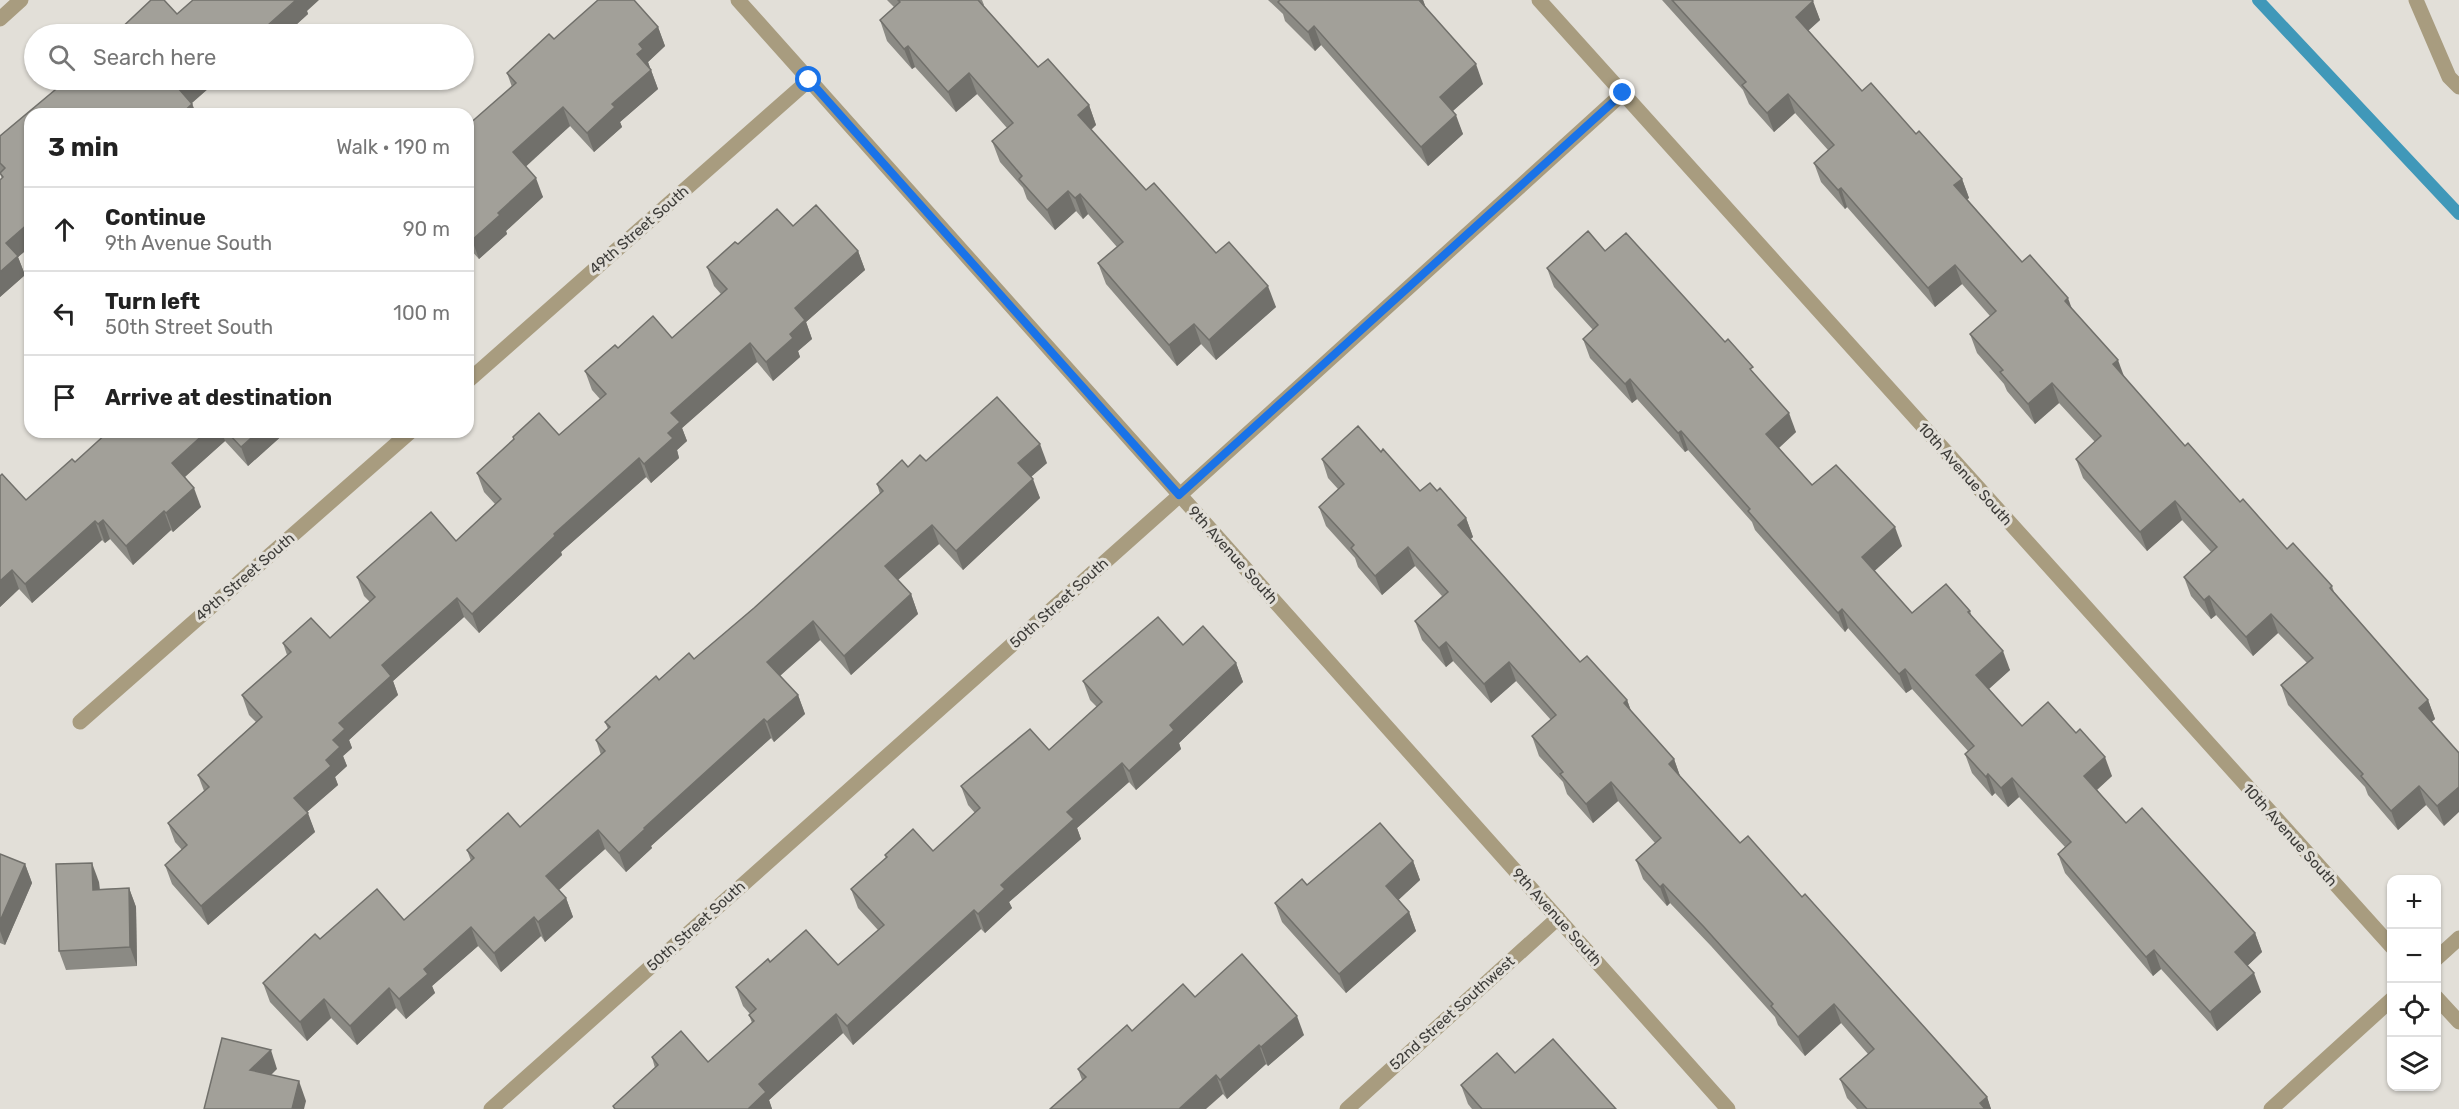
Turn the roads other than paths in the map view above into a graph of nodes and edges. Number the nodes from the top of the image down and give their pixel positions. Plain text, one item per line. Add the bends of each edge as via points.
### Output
1 (21, 0) edge
2 (738, 0) edge
3 (1539, 0) edge
4 (2416, 0) edge
5 (0, 19) edge
6 (809, 80) junction
7 (2459, 87) edge
8 (1623, 93) junction
9 (474, 376) edge
10 (403, 438) edge
11 (1179, 495) junction
12 (80, 722) dead end
13 (1558, 918) junction
14 (2459, 938) edge
15 (2387, 943) edge
16 (2441, 954) edge
17 (2441, 1002) edge
18 (2387, 1003) edge
19 (2459, 1022) edge
20 (491, 1109) edge
21 (1347, 1109) edge
22 (1728, 1109) edge
23 (2271, 1109) edge

1 - 5 street
2 - 6 street, 9th Avenue South
3 - 8 street, 10th Avenue South
4 - 7 street via 2449,76
6 - 9 street, 49th Street South
6 - 11 street, 9th Avenue South
8 - 11 street, 50th Street South
8 - 15 street, 10th Avenue South
10 - 12 street, 49th Street South
11 - 13 street, 9th Avenue South
11 - 20 street, 50th Street South
13 - 21 street, 52nd Street Southwest
13 - 22 street, 9th Avenue South
14 - 16 street
17 - 19 street
18 - 23 street

